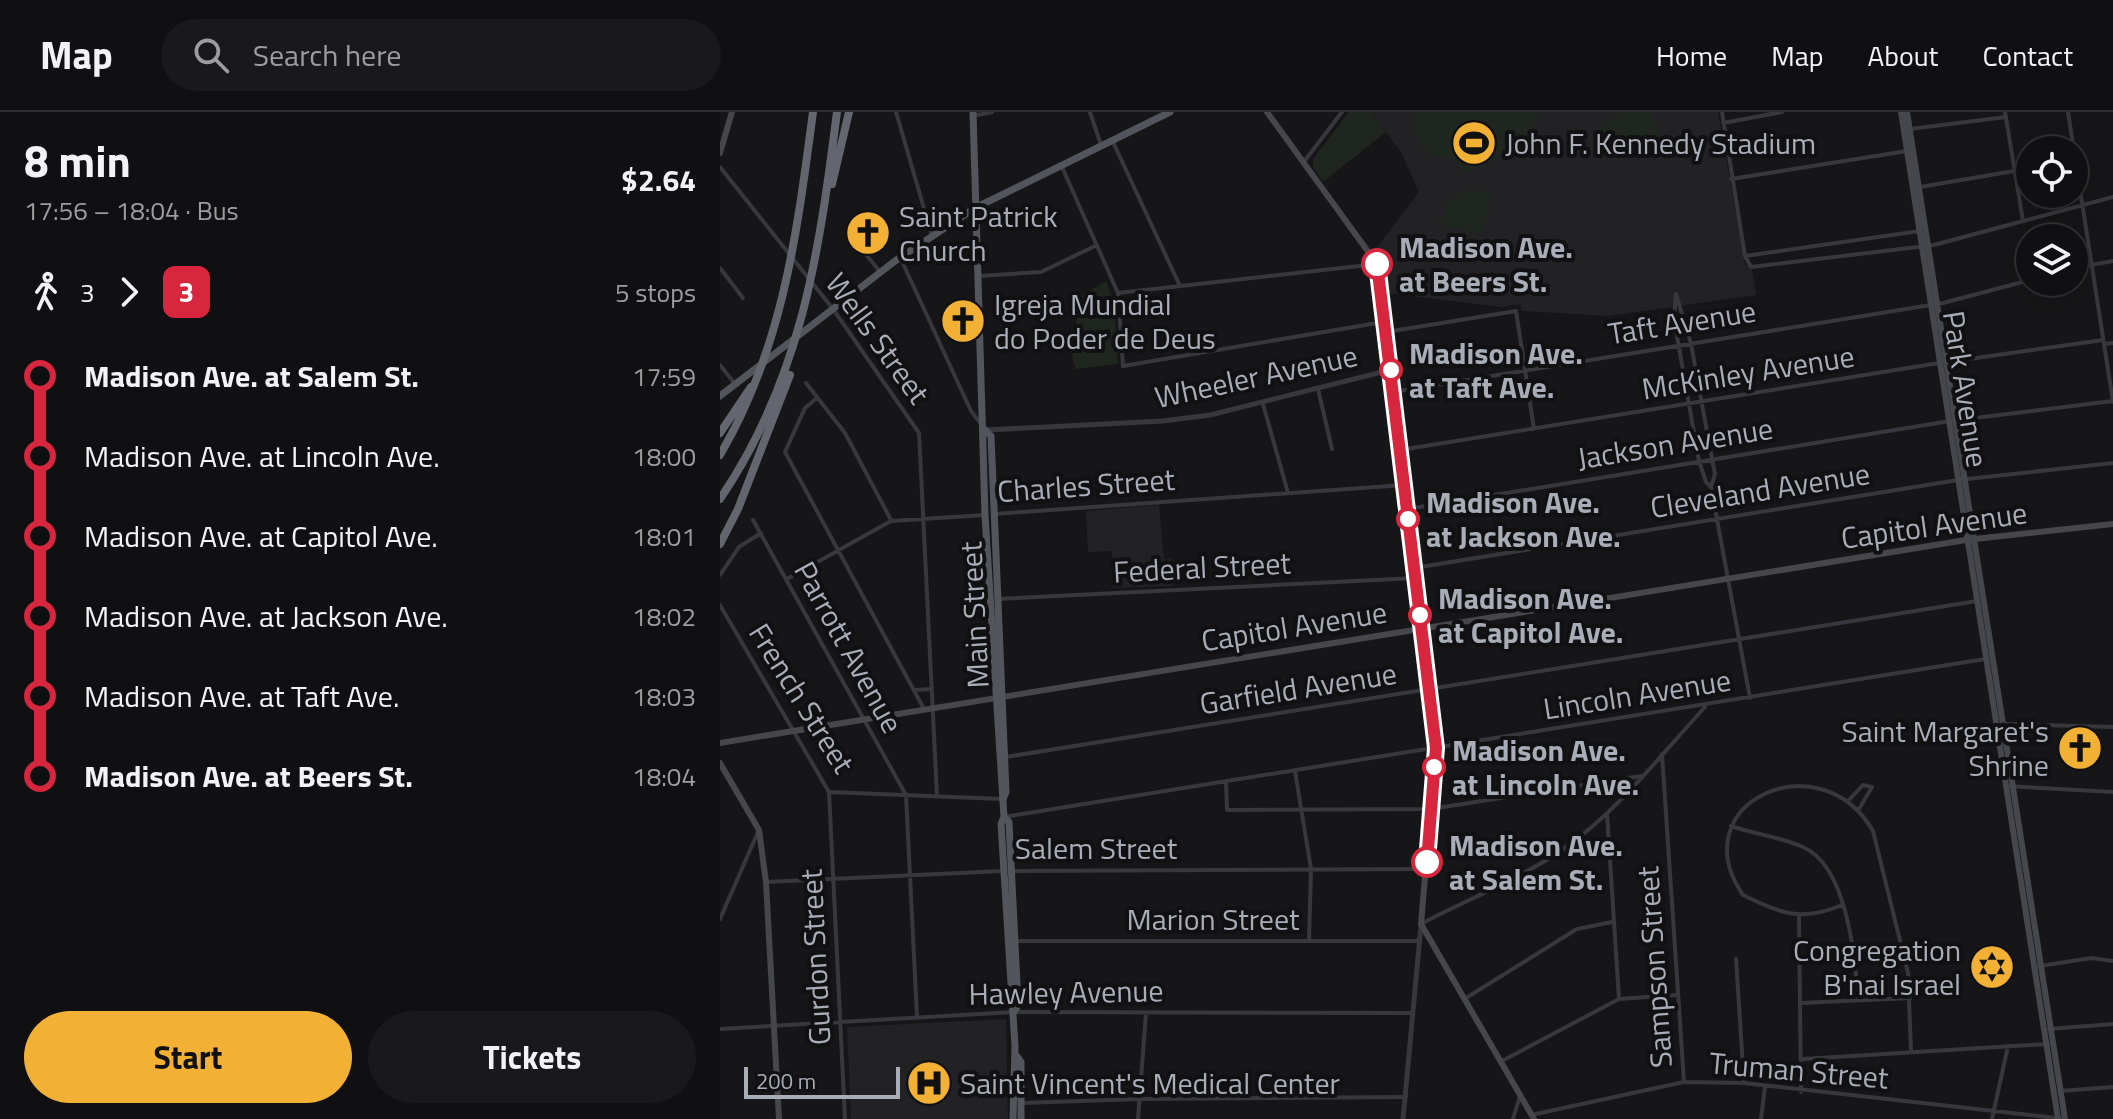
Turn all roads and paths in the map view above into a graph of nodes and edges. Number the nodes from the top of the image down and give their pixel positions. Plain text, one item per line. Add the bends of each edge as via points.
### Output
1 (732, 112) edge
2 (813, 112) edge
3 (837, 112) edge
4 (849, 112) edge
5 (896, 112) edge
6 (992, 112) edge
7 (1090, 112) edge
8 (1170, 112) edge
9 (1267, 112) edge
10 (1342, 112) edge
11 (1722, 112) edge
12 (1782, 112) edge
13 (1901, 112) edge
14 (1907, 112) edge
15 (2068, 112) edge
16 (973, 114) edge
17 (2005, 115) edge
18 (1723, 123) junction
19 (1910, 129) junction
20 (2072, 136) edge
21 (1112, 140) junction
22 (1101, 145) junction
23 (1910, 150) junction
24 (720, 153) edge
25 (1303, 163) junction
26 (1061, 165) junction
27 (720, 167) edge
28 (2014, 171) junction
29 (1731, 179) junction
30 (1916, 188) junction
31 (2113, 197) edge
32 (2088, 204) edge
33 (975, 208) junction
34 (2072, 208) edge
35 (2083, 208) edge
36 (2023, 221) junction
37 (822, 223) junction
38 (1923, 231) junction
39 (848, 232) dead end
40 (932, 236) junction
41 (1925, 245) junction
42 (1096, 246) junction
43 (1745, 256) junction
44 (900, 257) junction
45 (2113, 261) edge
46 (2091, 263) junction
47 (1377, 264) junction
48 (2088, 264) edge
49 (720, 268) edge
50 (880, 272) junction
51 (979, 276) junction
52 (1179, 284) junction
53 (2016, 284) edge
54 (1118, 293) junction
55 (743, 298) dead end
56 (1934, 304) junction
57 (833, 309) junction
58 (1385, 322) junction
59 (1386, 332) junction
60 (2103, 342) junction
61 (2113, 343) edge
62 (1691, 344) junction
63 (1679, 345) junction
64 (794, 350) junction
65 (1944, 362) junction
66 (720, 365) edge
67 (1391, 370) junction
68 (1524, 370) junction
69 (759, 377) junction
70 (806, 383) dead end
71 (735, 384) junction
72 (1318, 389) junction
73 (1393, 392) junction
74 (720, 396) edge
75 (817, 398) junction
76 (1702, 401) junction
77 (2113, 402) edge
78 (1689, 403) junction
79 (1263, 404) junction
80 (1953, 421) junction
81 (1534, 429) junction
82 (985, 430) junction
83 (720, 433) edge
84 (1332, 449) dead end
85 (1400, 450) junction
86 (720, 455) edge
87 (1712, 459) junction
88 (1699, 461) junction
89 (2113, 463) edge
90 (1962, 479) junction
91 (1404, 485) junction
92 (1711, 487) junction
93 (1288, 493) junction
94 (720, 499) edge
95 (1407, 509) junction
96 (989, 514) junction
97 (923, 519) junction
98 (753, 520) dead end
99 (1717, 520) junction
100 (891, 521) junction
101 (2113, 524) edge
102 (761, 533) junction
103 (1970, 539) junction
104 (720, 544) edge
105 (838, 551) junction
106 (1414, 568) junction
107 (720, 575) edge
108 (1415, 578) junction
109 (787, 579) junction
110 (1727, 580) junction
111 (994, 599) junction
112 (1980, 601) junction
113 (720, 605) edge
114 (1421, 628) junction
115 (1739, 640) junction
116 (1989, 658) junction
117 (931, 689) junction
118 (1429, 689) junction
119 (914, 690) junction
120 (999, 696) junction
121 (1750, 698) junction
122 (1705, 706) junction
123 (928, 708) junction
124 (862, 720) junction
125 (1995, 724) junction
126 (2004, 724) junction
127 (2113, 727) edge
128 (792, 731) junction
129 (720, 743) edge
130 (1436, 748) junction
131 (1662, 754) junction
132 (1002, 758) junction
133 (720, 763) edge
134 (2006, 767) junction
135 (1295, 771) junction
136 (1641, 776) junction
137 (1226, 782) junction
138 (2009, 785) junction
139 (829, 792) junction
140 (2113, 792) edge
141 (906, 795) junction
142 (937, 796) junction
143 (1003, 799) junction
144 (1849, 800) junction
145 (1431, 809) junction
146 (1859, 809) junction
147 (1301, 810) junction
148 (1607, 813) junction
149 (1004, 817) junction
150 (1731, 826) junction
151 (759, 830) junction
152 (1311, 869) junction
153 (1426, 869) junction
154 (1008, 871) junction
155 (911, 874) junction
156 (834, 879) junction
157 (766, 882) junction
158 (1842, 905) junction
159 (1799, 916) junction
160 (720, 919) edge
161 (1613, 922) junction
162 (1421, 924) junction
163 (1309, 940) junction
164 (1011, 941) junction
165 (1419, 941) junction
166 (1736, 959) dead end
167 (2113, 961) edge
168 (2038, 967) junction
169 (1676, 995) junction
170 (1910, 998) junction
171 (1619, 999) junction
172 (1858, 999) junction
173 (1464, 1000) junction
174 (1801, 1003) junction
175 (1014, 1012) junction
176 (1146, 1013) junction
177 (1413, 1013) junction
178 (917, 1017) junction
179 (840, 1021) junction
180 (2113, 1024) edge
181 (774, 1025) junction
182 (720, 1029) edge
183 (2043, 1029) junction
184 (2052, 1029) junction
185 (2045, 1044) junction
186 (2054, 1044) junction
187 (2008, 1046) junction
188 (1911, 1051) junction
189 (1803, 1059) junction
190 (1500, 1062) junction
191 (1684, 1082) junction
192 (1744, 1083) junction
193 (1765, 1087) junction
194 (2113, 1087) edge
195 (2057, 1091) junction
196 (1801, 1092) junction
197 (1520, 1096) junction
198 (1406, 1097) junction
199 (1140, 1099) junction
200 (1017, 1104) junction
201 (1993, 1112) junction
202 (1533, 1117) edge
203 (2058, 1118) edge
204 (779, 1119) edge
205 (845, 1119) edge
206 (1013, 1119) edge
207 (1021, 1119) edge
208 (1138, 1119) edge
209 (1403, 1119) edge
210 (1513, 1119) edge
211 (1761, 1119) edge
212 (1992, 1119) edge
213 (2065, 1119) edge

1 - 24 main road
2 - 69 highway via 791,267
3 - 37 highway
4 - 37 highway
5 - 40 street
6 - 16 street
7 - 22 street
8 - 21 main road
9 - 25 main road
10 - 25 street
11 - 18 street
12 - 18 street
13 - 23 main road, Park Avenue
14 - 19 main road, Park Avenue
15 - 20 street
16 - 33 main road, Main Street
17 - 19 street
17 - 28 street
18 - 29 street
19 - 23 main road, Park Avenue
21 - 22 main road
21 - 52 street
22 - 26 main road
23 - 29 street
23 - 30 main road, Park Avenue
25 - 47 main road
26 - 33 main road
26 - 42 street
27 - 57 street, Wells Street
28 - 30 street
28 - 36 street
29 - 43 street
30 - 38 main road, Park Avenue
31 - 32 street
33 - 40 main road
33 - 51 main road, Main Street
34 - 36 street
35 - 46 street
36 - 41 street
37 - 64 highway
38 - 41 main road, Park Avenue
38 - 43 street
39 - 50 street
40 - 44 main road
41 - 43 street via 1751,267
41 - 56 main road, Park Avenue
42 - 51 street via 1041,272
42 - 54 street
44 - 50 main road
44 - 82 street via 971,411
45 - 46 street
46 - 48 street
46 - 60 street
47 - 52 street
47 - 58 main road
49 - 55 street
50 - 57 main road
51 - 82 main road, Main Street
52 - 54 street
53 - 56 street, Taft Avenue
54 - 58 street via 1123,366
56 - 62 street, Taft Avenue
56 - 65 main road, Park Avenue
57 - 71 main road
57 - 97 street, Wells Street via 919,433
58 - 59 main road
59 - 67 main road
59 - 68 street via 1516,311
60 - 61 street, McKinley Avenue
60 - 65 street, McKinley Avenue
60 - 77 street
62 - 63 street, Taft Avenue
62 - 63 street via 1676,294
62 - 76 street
63 - 68 street, Taft Avenue
63 - 78 street
64 - 94 highway via 764,423
64 - 104 highway via 784,398
65 - 76 street, McKinley Avenue
65 - 80 main road, Park Avenue
66 - 71 street
67 - 72 street, Wheeler Avenue
67 - 73 main road
68 - 73 street, Taft Avenue
68 - 81 street
69 - 83 highway
69 - 86 highway
70 - 75 street
71 - 74 main road
72 - 79 street, Wheeler Avenue
72 - 84 street
73 - 85 main road
75 - 100 street via 845,433
75 - 105 street via 805,408 785,452
76 - 78 street, McKinley Avenue
76 - 87 street
77 - 80 street, Jackson Avenue
78 - 81 street, McKinley Avenue
78 - 88 street
79 - 82 street, Wheeler Avenue via 1163,421
79 - 93 street
80 - 87 street, Jackson Avenue
80 - 90 main road, Park Avenue
81 - 85 street, McKinley Avenue
82 - 96 main road, Main Street via 991,436
85 - 91 main road
87 - 88 street, Jackson Avenue
87 - 92 street
88 - 92 street
88 - 95 street, Jackson Avenue
89 - 90 street, Cleveland Avenue
90 - 99 street, Cleveland Avenue
90 - 103 main road, Park Avenue
91 - 93 street, Charles Street
91 - 95 main road
92 - 99 street
93 - 96 street, Charles Street
95 - 106 main road
96 - 97 street, Charles Street
96 - 111 main road, Main Street
97 - 100 street, Charles Street
97 - 117 street, Wells Street
98 - 102 street, Parrott Avenue
99 - 106 street, Cleveland Avenue
99 - 110 street
100 - 105 street, Charles Street
101 - 103 main road, Capitol Avenue
102 - 107 street via 739,547
102 - 109 street, Parrott Avenue
103 - 110 main road, Capitol Avenue
103 - 112 main road, Park Avenue
105 - 109 street, Charles Street
105 - 119 street
106 - 108 main road
108 - 111 street, Federal Street
108 - 114 main road
109 - 124 street, Parrott Avenue
110 - 114 main road, Capitol Avenue
110 - 115 street
111 - 120 main road, Main Street
112 - 115 street, Garfield Avenue
112 - 116 main road, Park Avenue
113 - 128 street, French Street
114 - 118 main road
114 - 120 main road, Capitol Avenue
115 - 118 street, Garfield Avenue
115 - 121 street
116 - 121 street, Lincoln Avenue
116 - 125 main road, Park Avenue
116 - 126 main road, Park Avenue
117 - 119 street
117 - 123 street, Wells Street
118 - 130 main road
118 - 132 street, Garfield Avenue
119 - 123 street
120 - 123 main road, Capitol Avenue
120 - 132 main road, Main Street
121 - 122 street, Lincoln Avenue
122 - 130 street, Lincoln Avenue
122 - 131 street
123 - 124 main road, Capitol Avenue
123 - 142 street, Wells Street
124 - 128 main road, Capitol Avenue
124 - 141 street, Parrott Avenue
125 - 126 street
125 - 134 main road, Park Avenue
126 - 127 street
126 - 134 main road, Park Avenue
128 - 129 main road, Capitol Avenue
128 - 139 street, French Street
130 - 135 street, Lincoln Avenue
130 - 145 main road
131 - 136 street
131 - 169 street, Sampson Street
132 - 143 main road, Main Street
133 - 151 main road
134 - 138 main road, Park Avenue
135 - 137 street, Lincoln Avenue
135 - 147 street
136 - 145 street
136 - 148 street
137 - 147 street via 1227,810
137 - 149 street, Lincoln Avenue
138 - 140 street
138 - 168 main road, Park Avenue
139 - 141 street, French Street
139 - 156 street, Gurdon Street
141 - 142 street, French Street
141 - 155 street
142 - 143 street, French Street
143 - 149 main road, Main Street
144 - 146 street
144 - 146 street via 1863,785 1872,787
144 - 150 street via 1824,788 1786,787 1742,807
145 - 147 street
145 - 153 main road
146 - 170 street via 1873,831
147 - 152 street
148 - 161 street
148 - 162 street via 1563,849
149 - 154 main road, Main Street
150 - 158 street via 1803,847 1822,860
150 - 159 street via 1727,863 1743,895
151 - 157 main road
151 - 160 street
152 - 153 street, Salem Street
152 - 154 street, Salem Street
152 - 163 street
153 - 162 main road
154 - 155 street, Salem Street
154 - 164 main road, Main Street
155 - 156 street, Salem Street
155 - 178 street
156 - 157 street, Salem Street
156 - 179 street, Gurdon Street
157 - 181 main road
158 - 159 street
158 - 172 street via 1855,956
159 - 174 street
161 - 171 street
161 - 173 street via 1577,929
162 - 165 street
162 - 173 main road
163 - 164 street, Marion Street
163 - 165 street, Marion Street
164 - 175 main road, Main Street
165 - 177 street
166 - 192 street
167 - 168 street via 2091,958
168 - 183 main road, Park Avenue
168 - 184 main road, Park Avenue
169 - 171 street
169 - 191 street, Sampson Street
170 - 172 street
170 - 188 street
171 - 190 street
172 - 174 street
173 - 190 main road
174 - 189 street
175 - 176 street, Hawley Avenue
175 - 178 street, Hawley Avenue
175 - 200 main road, Main Street via 1021,1062
176 - 177 street, Hawley Avenue
176 - 199 street
177 - 198 street
178 - 179 street, Hawley Avenue
179 - 181 street, Hawley Avenue
179 - 205 street, Gurdon Street
180 - 184 street
181 - 182 street, Hawley Avenue
181 - 204 main road
183 - 184 street
183 - 185 main road, Park Avenue
184 - 186 main road, Park Avenue
185 - 186 street
185 - 187 street
185 - 195 main road, Park Avenue
186 - 195 main road, Park Avenue
187 - 188 street
187 - 201 street
188 - 189 street
189 - 196 street
190 - 197 main road
191 - 192 street, Truman Street
191 - 202 street, Truman Street
192 - 193 street, Truman Street
193 - 196 street, Truman Street
193 - 211 street
194 - 195 street
195 - 203 main road, Park Avenue
195 - 213 main road, Park Avenue
196 - 201 street, Truman Street
197 - 202 main road
197 - 210 street
198 - 199 street
198 - 209 street
199 - 200 street
199 - 208 street
200 - 206 main road, Main Street
200 - 207 main road, Main Street
201 - 203 street, Truman Street
201 - 212 street
203 - 213 street, Truman Street

